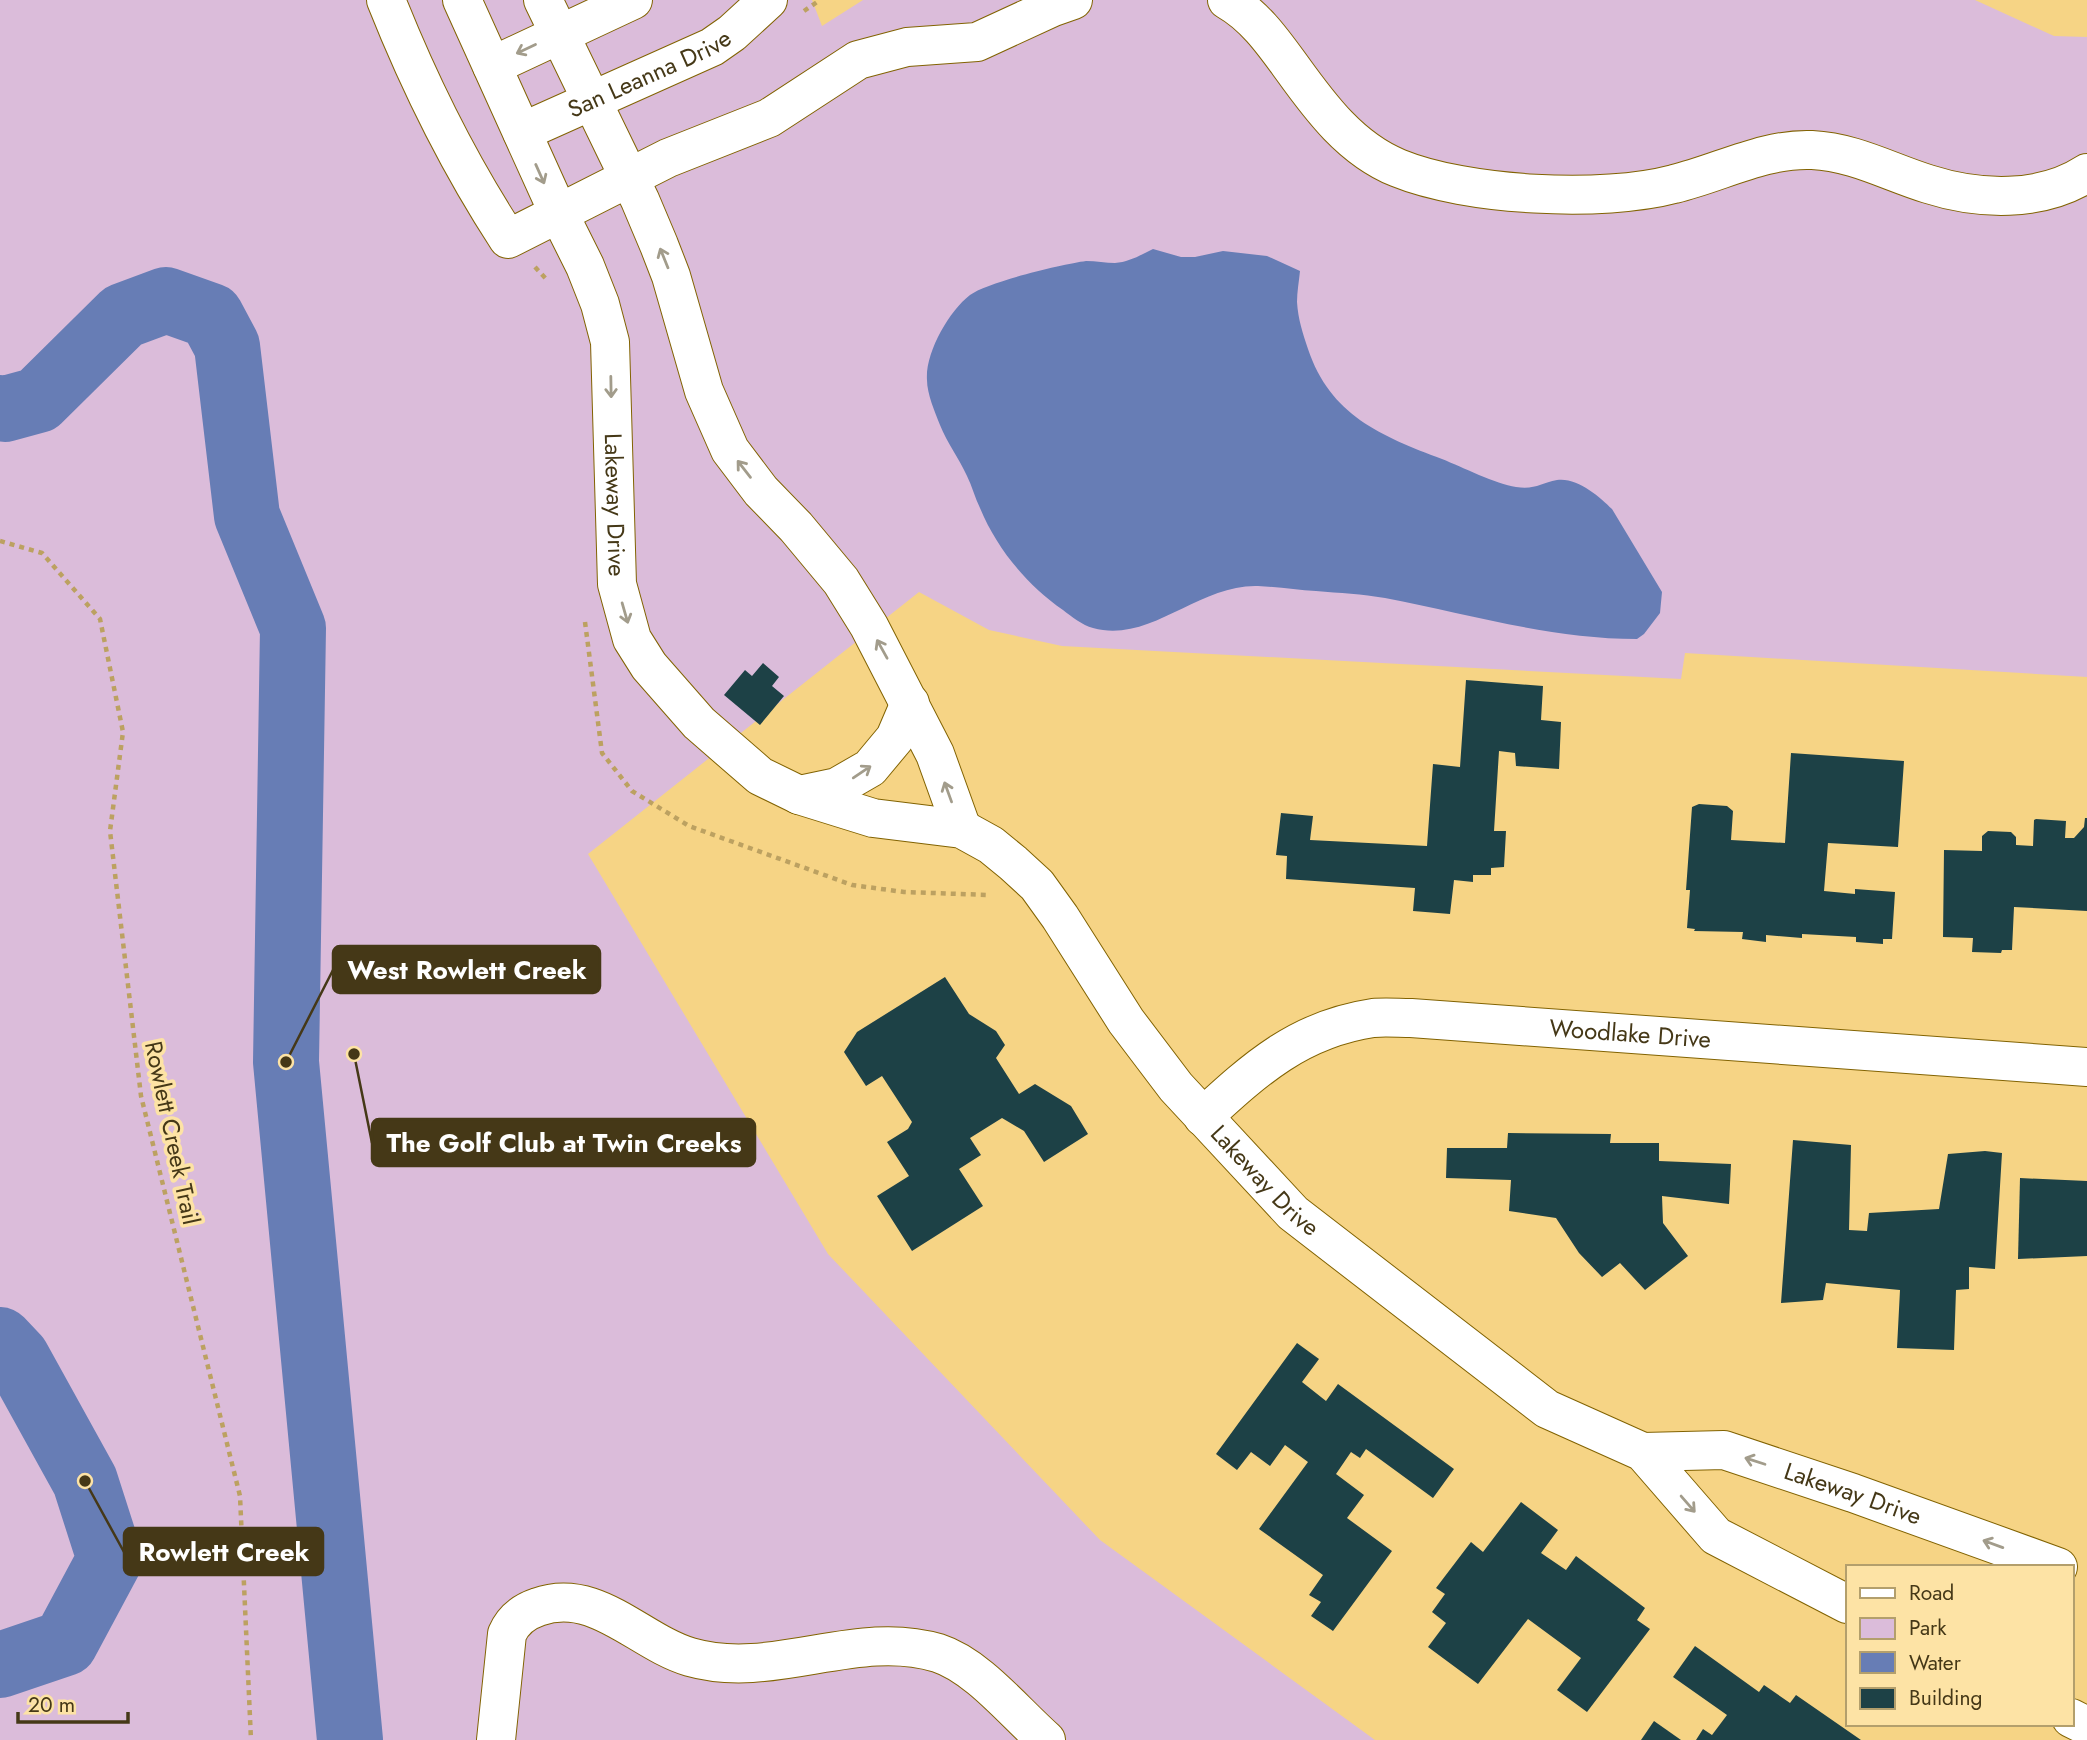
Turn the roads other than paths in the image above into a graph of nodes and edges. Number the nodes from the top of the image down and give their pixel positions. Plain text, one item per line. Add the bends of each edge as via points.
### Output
1 (386, 0) edge
2 (462, 0) edge
3 (543, 0) edge
4 (633, 0) edge
5 (768, 0) edge
6 (1073, 0) edge
7 (1227, 0) edge
8 (560, 33) junction
9 (492, 66) junction
10 (591, 100) junction
11 (522, 132) junction
12 (2087, 173) edge
13 (629, 177) junction
14 (558, 212) junction
15 (909, 703) junction
16 (799, 795) junction
17 (962, 829) junction
18 (2087, 1067) edge
19 (1203, 1117) junction
20 (1643, 1452) junction
21 (2052, 1565) edge
22 (1846, 1603) edge
23 (496, 1740) edge
24 (1046, 1740) edge

1 - 14 street via 437,114 508,239
2 - 9 street, Lakeway Drive
3 - 8 street
4 - 8 street
5 - 10 street, San Leanna Drive via 712,47
6 - 13 street via 977,42 907,47 858,60 769,118
7 - 12 street via 1270,37 1326,113 1355,143 1397,168 1448,182 1527,193 1627,192 1676,184 1799,150 1847,154 1928,184 1985,195 2038,192
8 -> 9 street
8 - 10 street
9 - 11 street, Lakeway Drive
10 - 11 street, San Leanna Drive
10 - 13 street
11 -> 14 street, Lakeway Drive
13 - 14 street
15 -> 13 street via 841,581 730,450 704,391 671,276
14 -> 16 street, Lakeway Drive via 585,266 610,342 617,584 632,639 649,666 699,723 760,776
16 -> 15 street via 837,788 870,768 895,738
17 -> 15 street via 935,754
16 - 17 street, Lakeway Drive via 873,818
17 - 19 street, Lakeway Drive via 991,845 1037,886 1126,1021
18 - 19 street, Woodlake Drive via 1375,1018 1330,1028 1287,1047
19 - 20 street, Lakeway Drive via 1293,1213 1547,1409
21 -> 20 street, Lakeway Drive via 1724,1450
20 -> 22 street, Lakeway Drive via 1716,1536
23 - 24 street via 512,1623 531,1609 568,1602 609,1614 674,1650 709,1661 769,1662 874,1645 933,1652 975,1674

